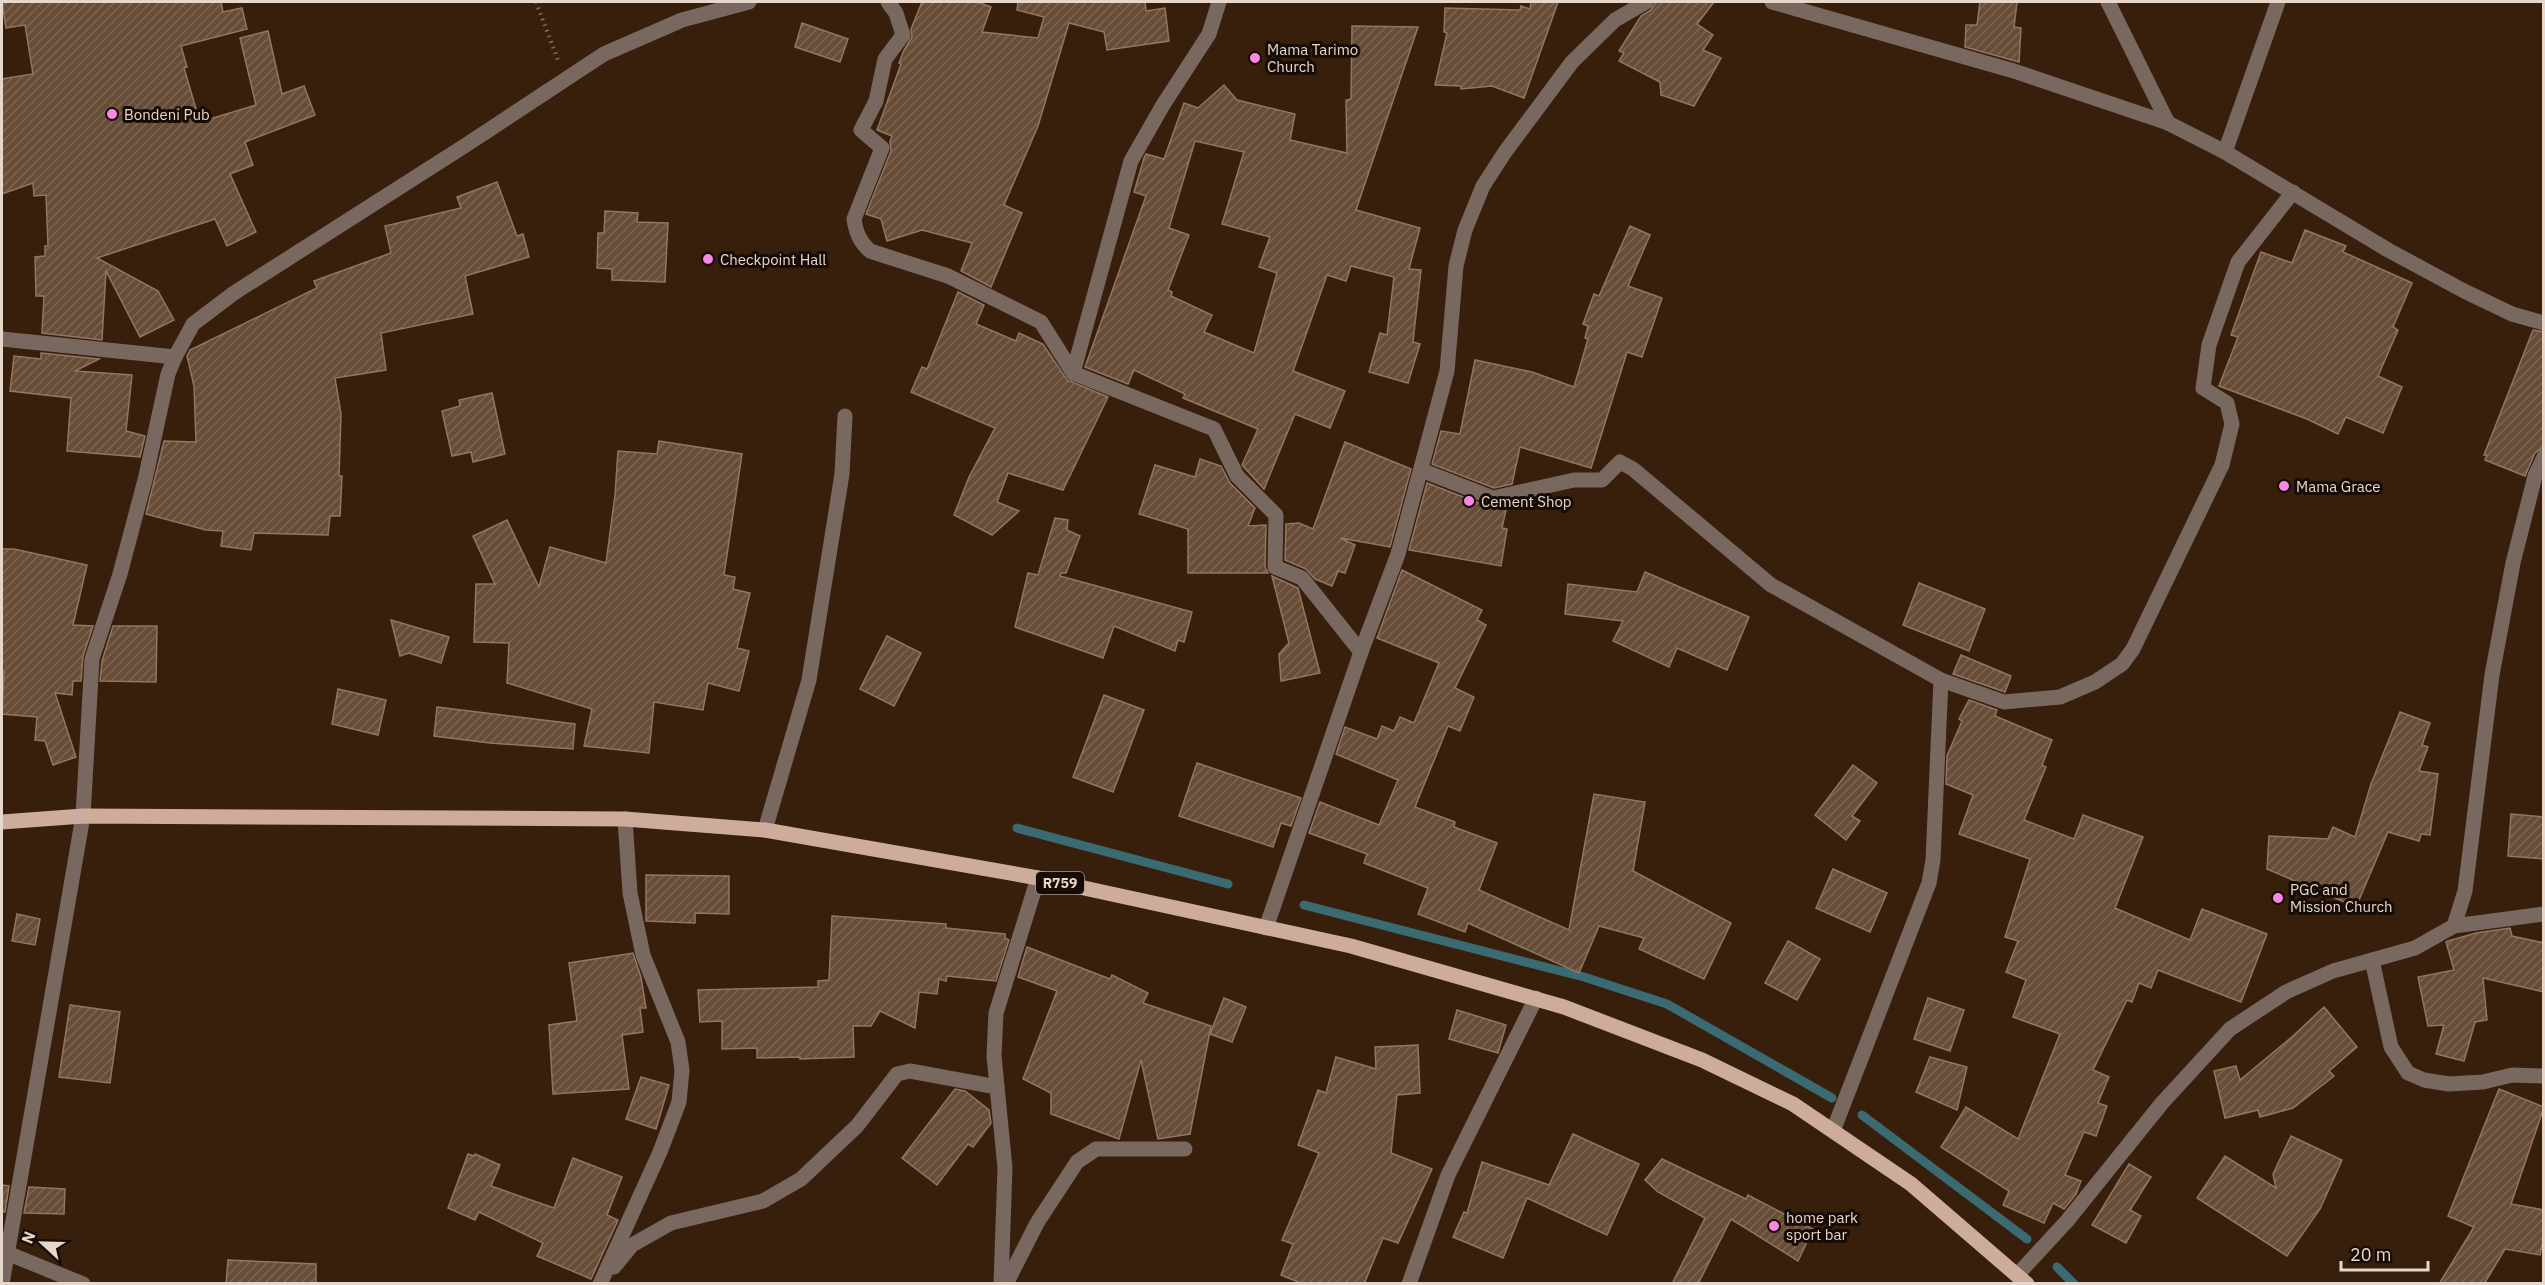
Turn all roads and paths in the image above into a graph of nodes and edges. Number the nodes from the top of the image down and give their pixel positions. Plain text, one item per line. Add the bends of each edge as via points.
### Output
1 (536, 2) edge
2 (749, 2) edge
3 (888, 2) edge
4 (1219, 2) edge
5 (1646, 2) edge
6 (1772, 2) edge
7 (2108, 2) edge
8 (2278, 2) edge
9 (565, 78) junction
10 (2168, 123) junction
11 (2225, 152) junction
12 (2293, 192) junction
13 (2544, 323) edge
14 (2, 339) edge
15 (175, 357) junction
16 (1073, 373) junction
17 (844, 416) dead end
18 (2544, 457) edge
19 (1421, 470) junction
20 (1361, 652) junction
21 (1941, 680) junction
22 (82, 816) junction
23 (625, 819) junction
24 (2, 822) edge
25 (765, 830) junction
26 (1038, 878) junction
27 (2544, 914) edge
28 (2454, 926) junction
29 (1266, 928) junction
30 (2372, 960) junction
31 (1536, 998) junction
32 (2544, 1076) edge
33 (997, 1087) junction
34 (1833, 1131) junction
35 (1185, 1149) dead end
36 (8, 1253) junction
37 (2023, 1279) edge
38 (601, 1282) edge
39 (2, 1284) edge
40 (83, 1284) edge
41 (1001, 1284) edge
42 (1006, 1284) edge
43 (1408, 1284) edge

1 - 9 path
2 - 9 street via 682,20 604,54
3 - 16 street via 903,35 885,59 876,101 861,130 882,148 854,219 855,231 870,251 948,276 1041,321
4 - 16 street via 1209,34 1131,161
5 - 19 street via 1616,20 1572,62 1483,186 1456,266 1447,370
6 - 10 street via 2014,71
7 - 10 street
8 - 11 street
9 - 15 street via 234,293 193,324
10 - 11 street
11 - 12 street
12 - 13 street via 2464,291 2512,314
12 - 21 street via 2238,262 2208,345 2203,388 2227,403 2232,424 2222,465 2133,649 2122,664 2095,682 2060,697 2004,702
14 - 15 street
15 - 22 street via 120,574 92,659
16 - 20 street via 1214,429 1237,476 1276,515 1275,567 1302,578
17 - 25 street via 842,474 808,680
18 - 28 street via 2535,476 2513,563 2492,675 2466,891
19 - 20 street via 1398,554
19 - 21 street via 1493,498 1574,480 1602,480 1620,462 1771,585
20 - 29 street
21 - 34 street via 1929,883
22 - 23 main road, R759
22 - 24 main road, R759
22 - 36 street
23 - 25 main road, R759
23 - 38 street via 630,893 643,955 678,1042 682,1070 679,1102 660,1152
25 - 26 main road, R759
26 - 29 main road, R759
26 - 33 street via 996,1013
27 - 28 street
28 - 30 street via 2415,948
29 - 31 main road, R759 via 1351,946
30 - 32 street via 2391,1047 2408,1073 2449,1084 2512,1075
30 - 37 street via 2333,971 2286,992 2230,1029 2162,1103
31 - 34 main road, R759 via 1702,1060 1792,1104
31 - 43 street via 1448,1175
33 - 38 street via 910,1071 897,1074 856,1126 801,1179 763,1201 671,1223 632,1245
33 - 41 street via 1005,1168
34 - 37 main road, R759 via 1911,1184
35 - 42 street via 1096,1149 1077,1162 1036,1223
36 - 39 street
36 - 40 street

